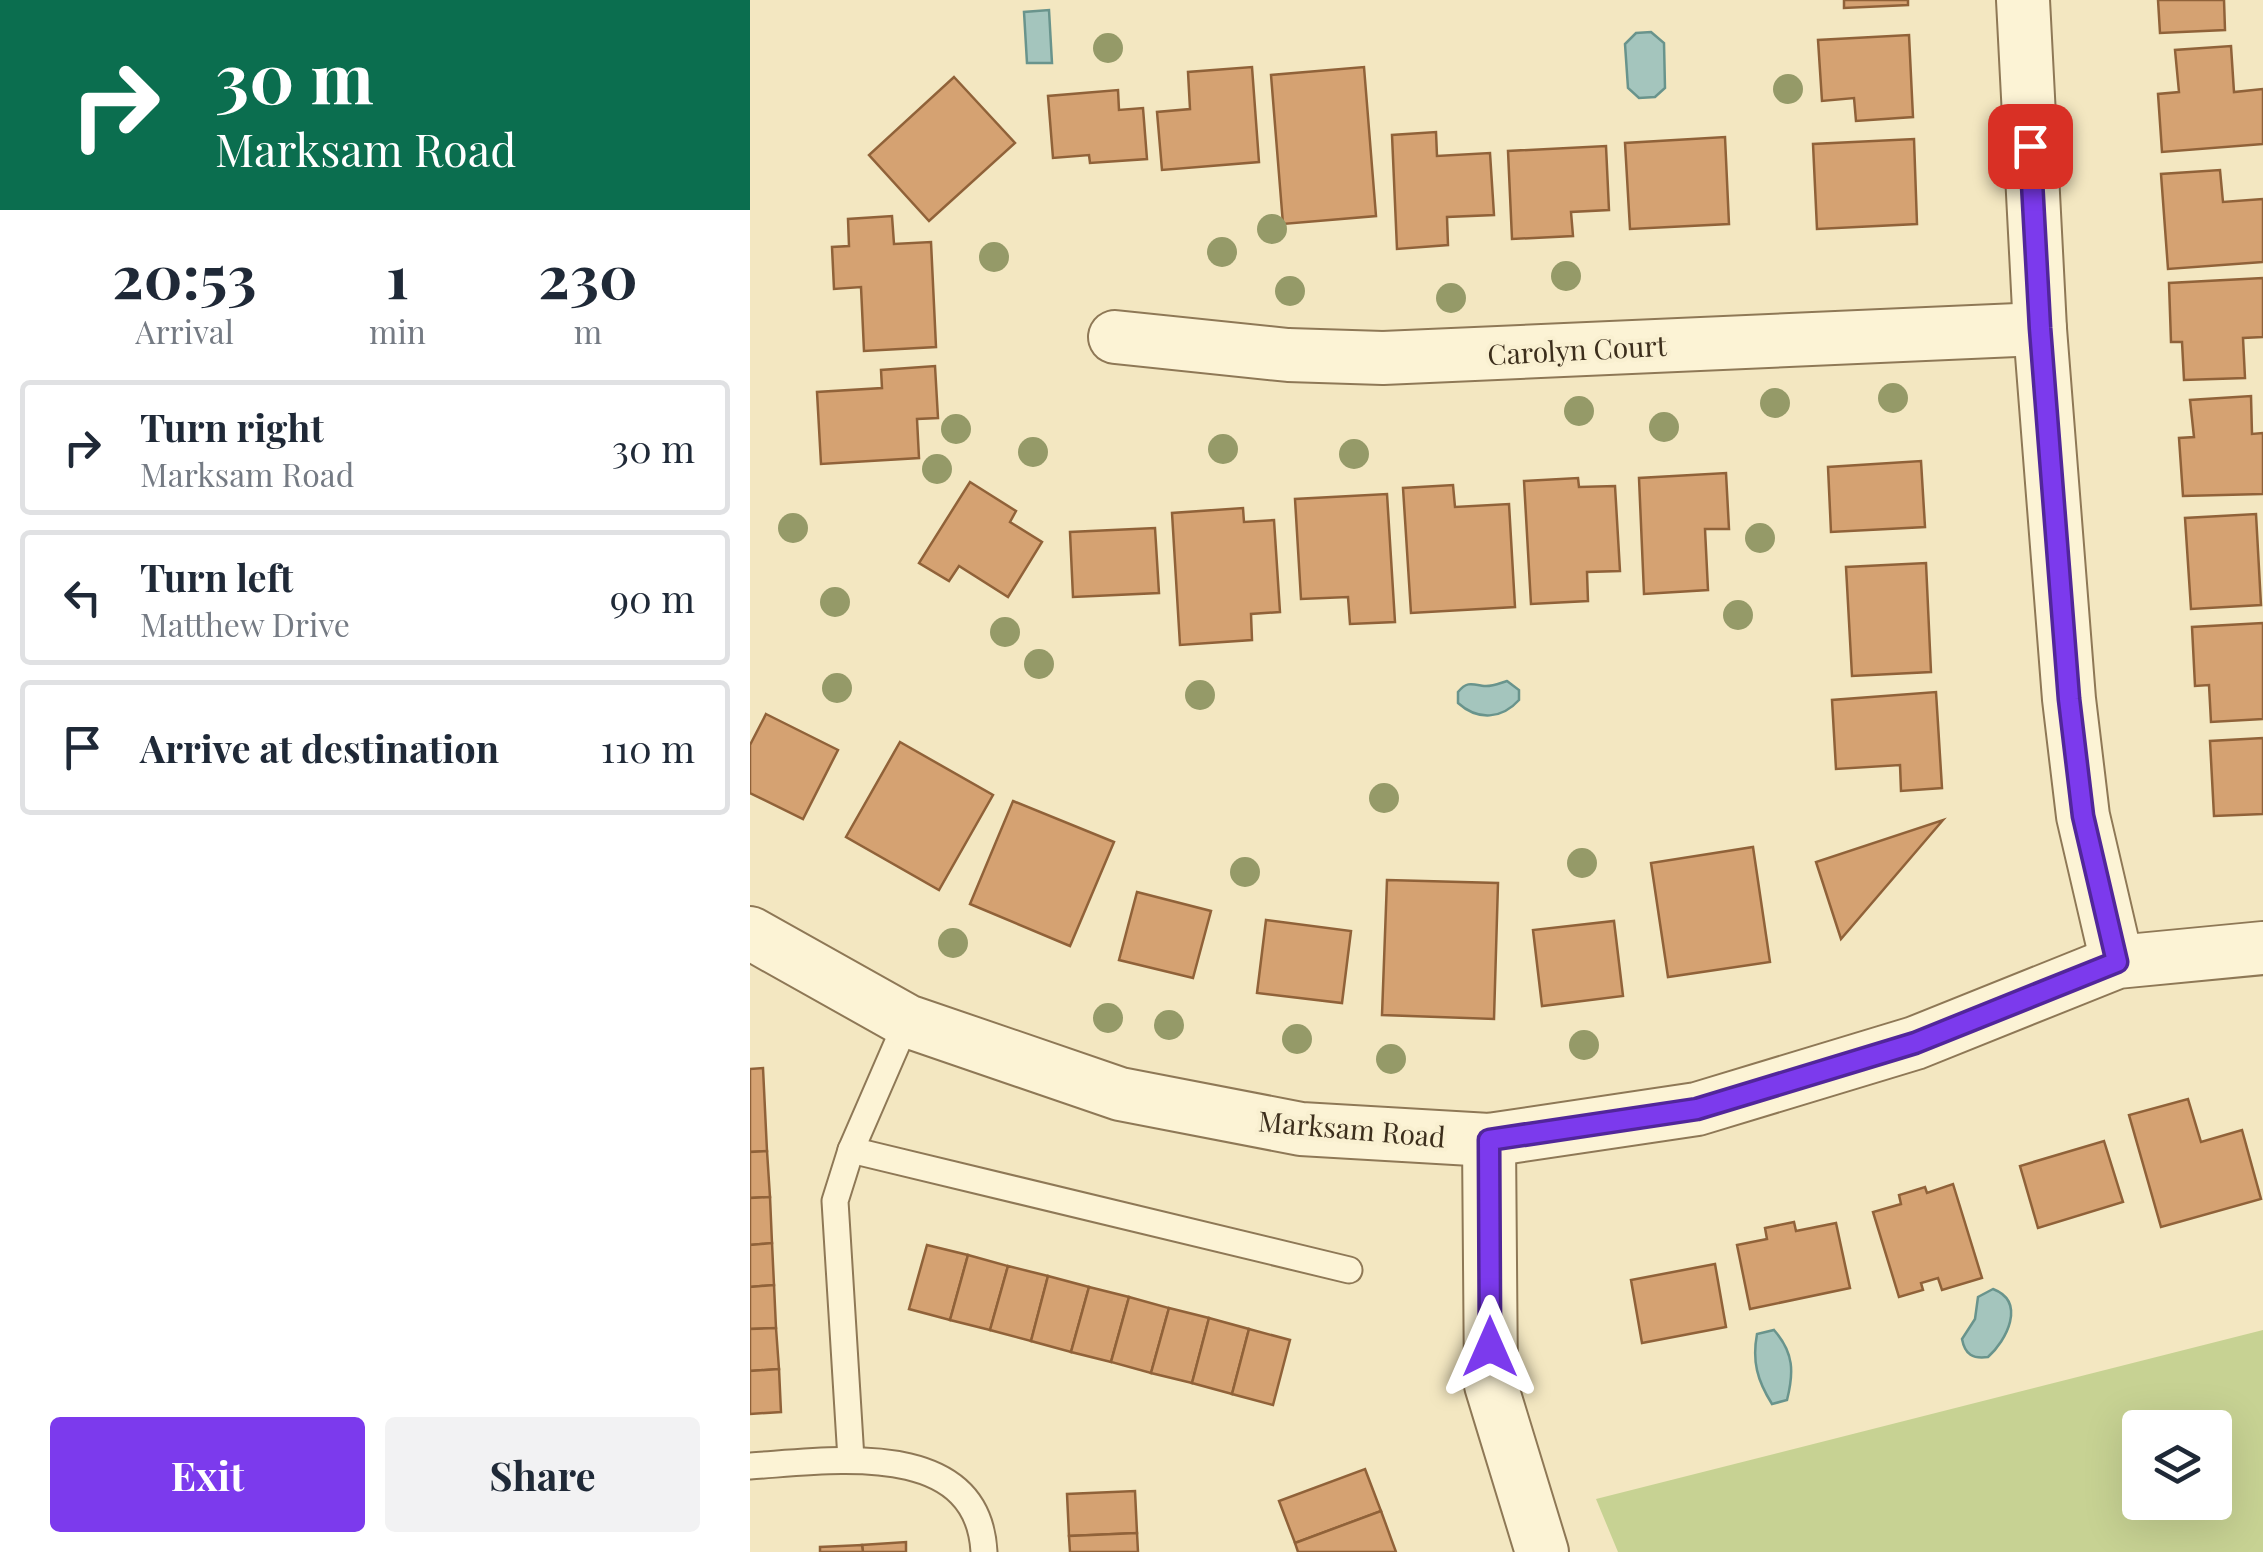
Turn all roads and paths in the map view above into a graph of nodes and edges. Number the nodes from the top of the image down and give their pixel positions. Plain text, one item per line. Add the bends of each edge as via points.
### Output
1 (2023, 0) edge
2 (2040, 328) junction
3 (1115, 337) dead end
4 (750, 933) edge
5 (2263, 948) edge
6 (2117, 962) junction
7 (907, 1022) junction
8 (1489, 1140) junction
9 (852, 1150) junction
10 (1349, 1270) dead end
11 (852, 1459) junction
12 (750, 1466) edge
13 (984, 1552) edge
14 (1542, 1552) edge

1 - 2 street
2 - 3 street, Carolyn Court via 1383,358 1288,356
2 - 6 street via 2078,777
4 - 7 street, Marksam Road
5 - 6 street, Marksam Road
6 - 8 street, Marksam Road via 1915,1043 1697,1109
7 - 8 street, Marksam Road via 1120,1094 1301,1128
7 - 9 lane
8 - 14 street via 1491,1384
9 - 10 lane
9 - 11 lane via 835,1201
11 - 12 lane
11 - 13 lane via 932,1472 948,1482 964,1494

